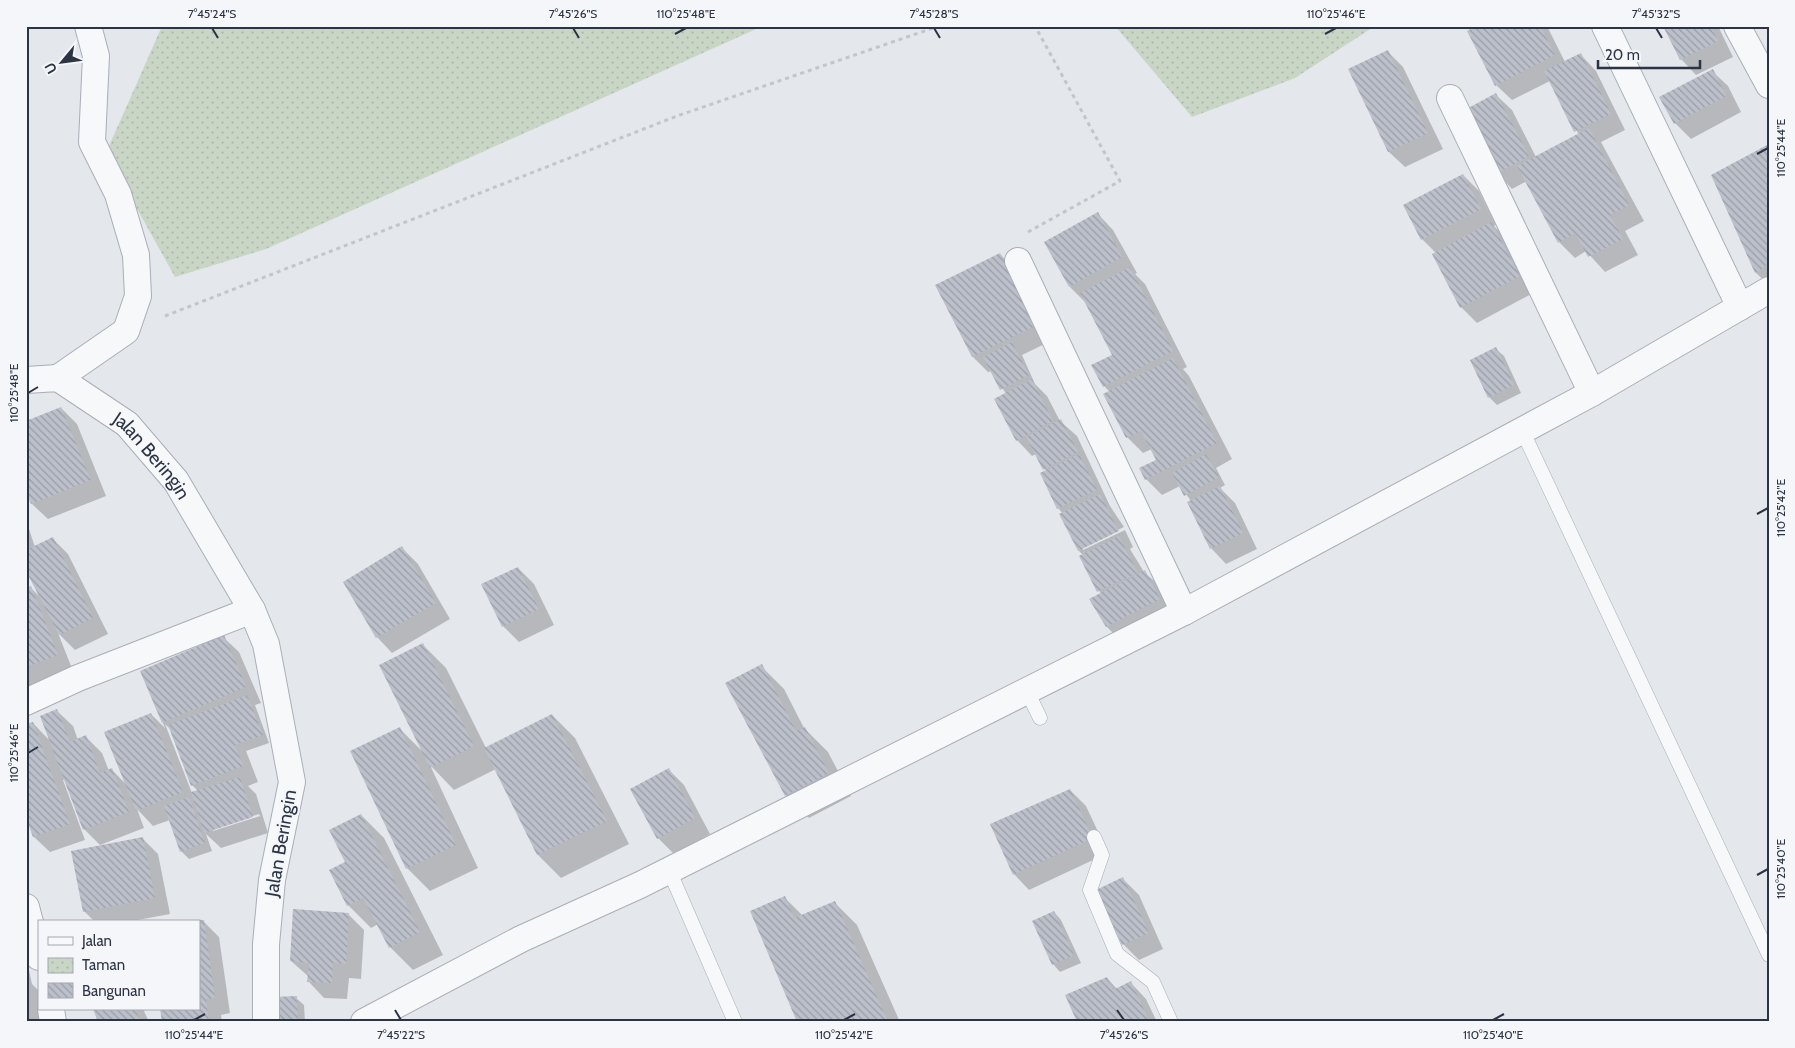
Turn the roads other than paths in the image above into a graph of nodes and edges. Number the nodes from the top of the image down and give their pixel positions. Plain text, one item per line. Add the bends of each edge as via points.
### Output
1 (88, 26) edge
2 (1605, 26) edge
3 (1737, 26) edge
4 (1769, 85) edge
5 (1450, 98) dead end
6 (1018, 261) road end
7 (1769, 290) edge
8 (1740, 307) junction
9 (58, 378) junction
10 (26, 380) edge
11 (1592, 393) junction
12 (1522, 430) junction
13 (252, 610) junction
14 (1184, 612) junction
15 (1027, 691) junction
16 (26, 702) edge
17 (1040, 718) dead end
18 (1094, 837) dead end
19 (669, 870) junction
20 (26, 907) edge
21 (38, 953) edge
22 (1769, 955) edge
23 (266, 1022) edge
24 (364, 1022) edge
25 (735, 1022) edge
26 (1171, 1022) edge

1 - 9 street via 96,56 92,142 118,194 136,255 138,296 126,331
2 - 8 street
3 - 4 street
5 - 11 street
6 - 14 street
7 - 8 street
8 - 11 street
9 - 10 street
9 - 13 street, Jalan Beringin via 127,424 176,481
11 - 12 street
12 - 14 street
12 - 22 lane
13 - 16 street via 78,678
13 - 23 street, Jalan Beringin via 266,644 292,782 272,880 266,944
14 - 15 street
15 - 17 lane
15 - 19 street
18 - 26 lane via 1102,855 1090,890 1117,954 1153,982
19 - 24 street via 521,939
19 - 25 lane
20 - 21 street

